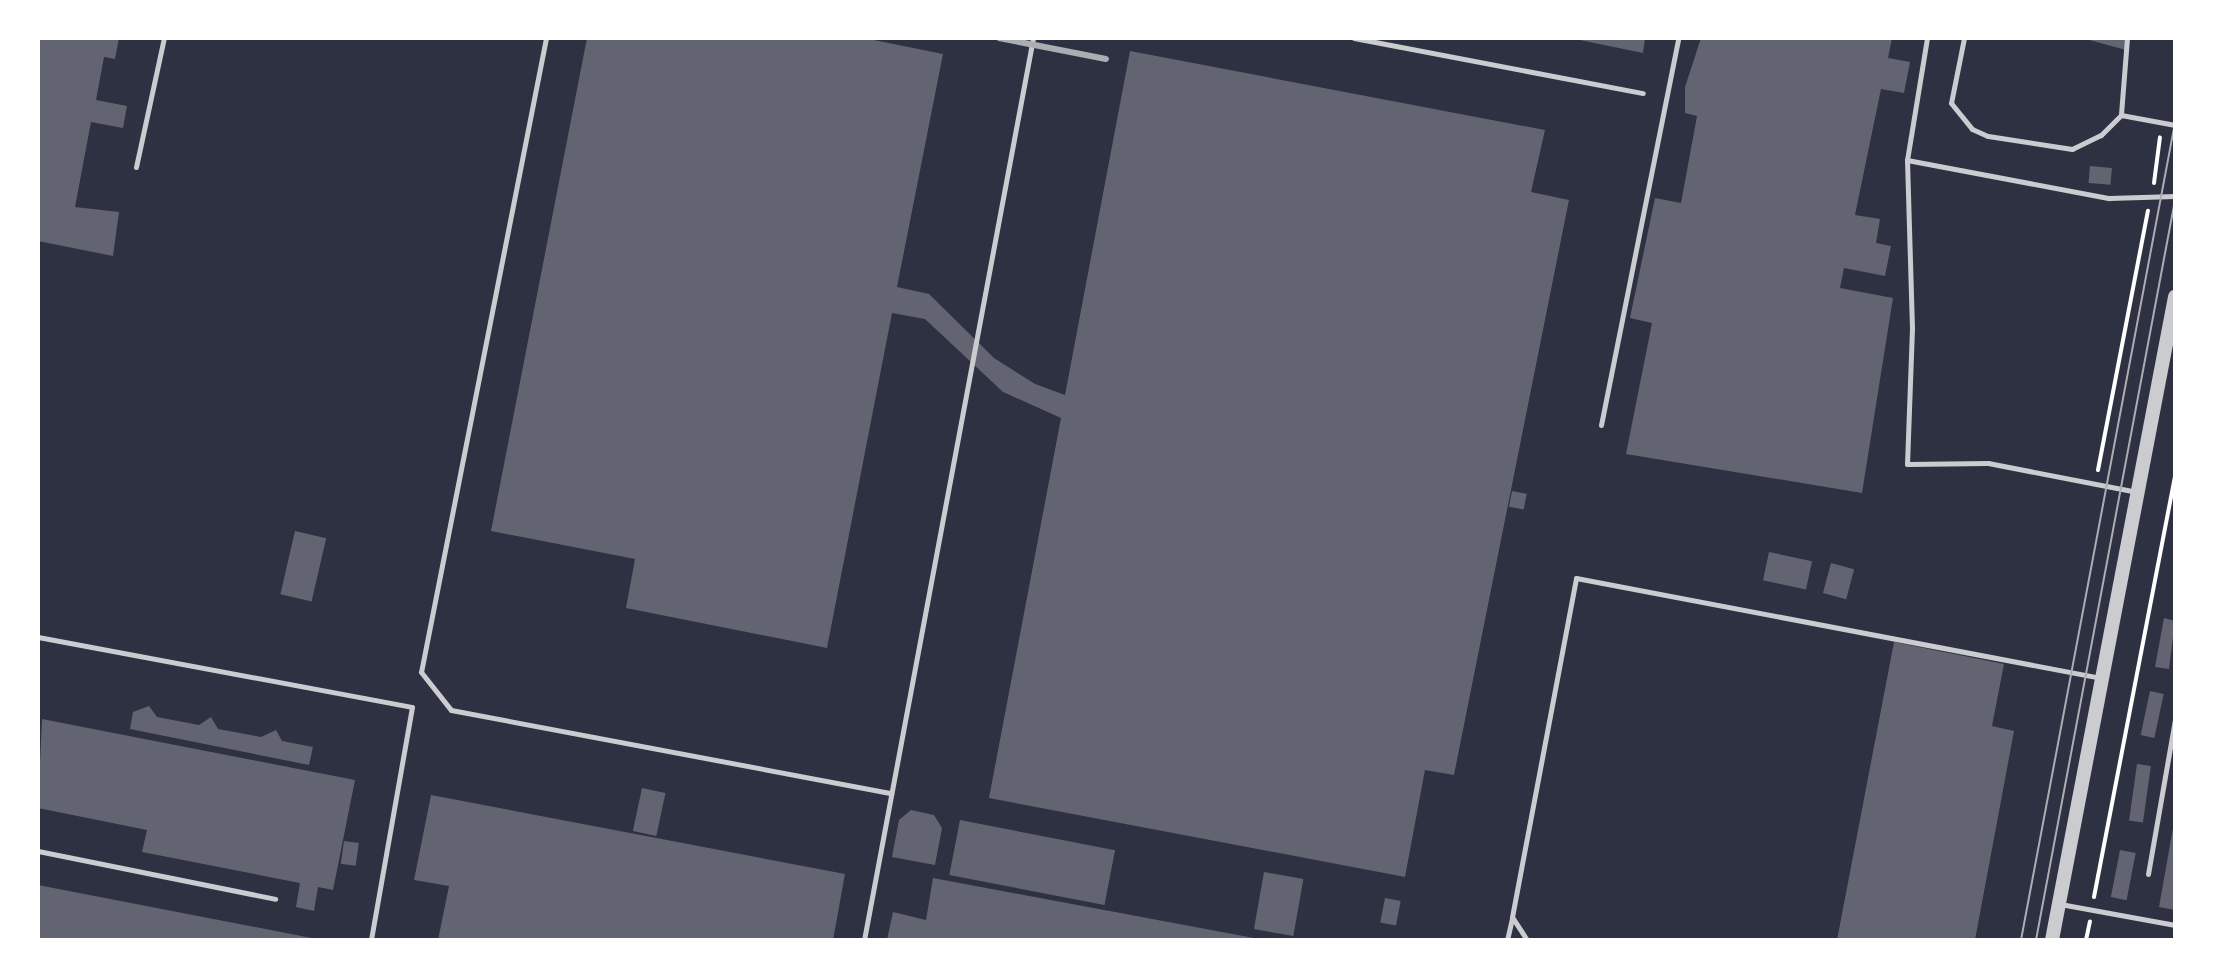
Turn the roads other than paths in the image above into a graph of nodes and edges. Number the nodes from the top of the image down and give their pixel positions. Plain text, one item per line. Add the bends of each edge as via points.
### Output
1 (164, 38) edge
2 (546, 38) edge
3 (1033, 38) edge
4 (1354, 38) edge
5 (1678, 38) edge
6 (1927, 38) edge
7 (1964, 38) edge
8 (2127, 38) edge
9 (1643, 93) dead end
10 (2121, 115) junction
11 (2175, 125) edge
12 (1907, 160) junction
13 (136, 167) dead end
14 (2175, 196) edge
15 (2175, 297) edge
16 (1601, 425) dead end
17 (2138, 492) junction
18 (38, 637) edge
19 (2102, 678) junction
20 (2175, 720) edge
21 (891, 793) junction
22 (38, 851) edge
23 (2148, 874) dead end
24 (275, 899) dead end
25 (2059, 904) junction
26 (1512, 917) junction
27 (2175, 925) edge
28 (371, 940) edge
29 (864, 940) edge
30 (1507, 940) edge
31 (1527, 940) edge
32 (2052, 940) edge

1 - 13 lane
2 - 21 lane via 421,672 451,710
3 - 21 lane
4 - 9 lane
5 - 16 lane
6 - 12 lane
7 - 10 lane via 1951,103 1972,129 2072,149 2101,135
8 - 10 lane
10 - 11 lane
12 - 14 lane via 2109,198
12 - 17 lane via 1912,328 1907,464 1988,463
15 - 17 street
17 - 19 street
18 - 28 lane via 412,707
19 - 25 street
19 - 26 lane via 1576,578
20 - 23 lane
21 - 29 lane
22 - 24 lane
25 - 27 lane
25 - 32 street
26 - 30 lane
26 - 31 lane

